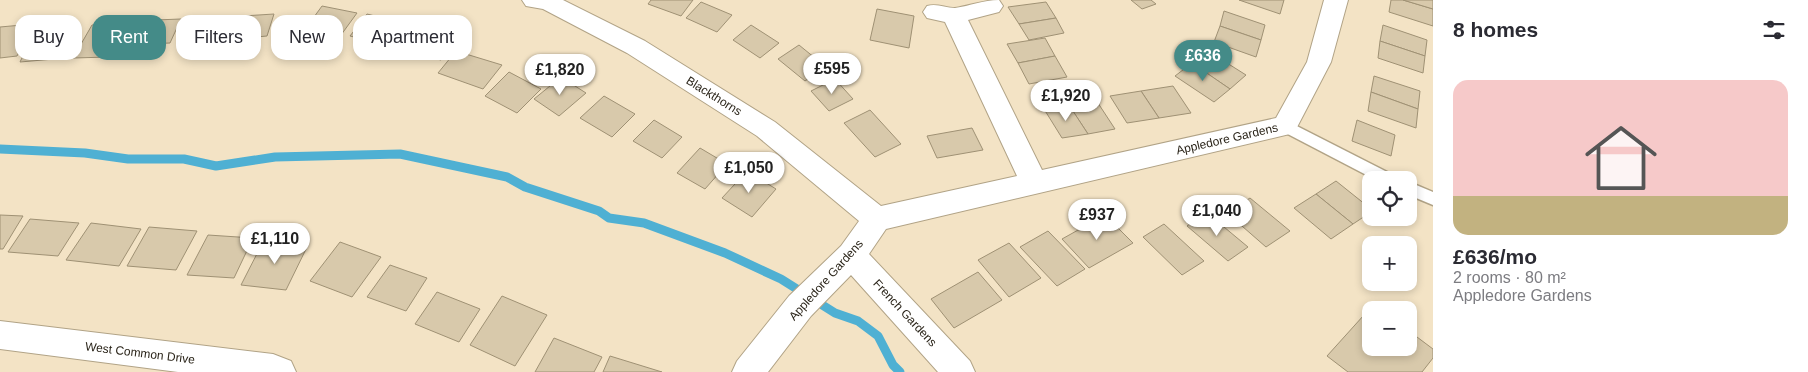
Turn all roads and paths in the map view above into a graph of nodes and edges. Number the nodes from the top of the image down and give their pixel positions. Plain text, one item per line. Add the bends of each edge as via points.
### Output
1 (1336, 0) edge
2 (544, 1) edge
3 (991, 6) dead end
4 (1286, 126) junction
5 (1373, 171) edge
6 (1034, 182) junction
7 (1417, 192) edge
8 (1433, 199) edge
9 (877, 219) junction
10 (851, 255) junction
11 (0, 335) edge
12 (280, 372) edge
13 (748, 372) edge
14 (959, 372) edge

1 - 4 street, Appledore Gardens via 1320,62
2 - 9 street, Blackthorns via 636,47 766,129
3 - 6 street via 944,14
4 - 5 lane
4 - 6 street, Appledore Gardens
6 - 9 street, Appledore Gardens
7 - 8 lane
9 - 10 street, Appledore Gardens
10 - 13 street, Appledore Gardens via 808,297
10 - 14 street, French Gardens
11 - 12 street, West Common Drive

